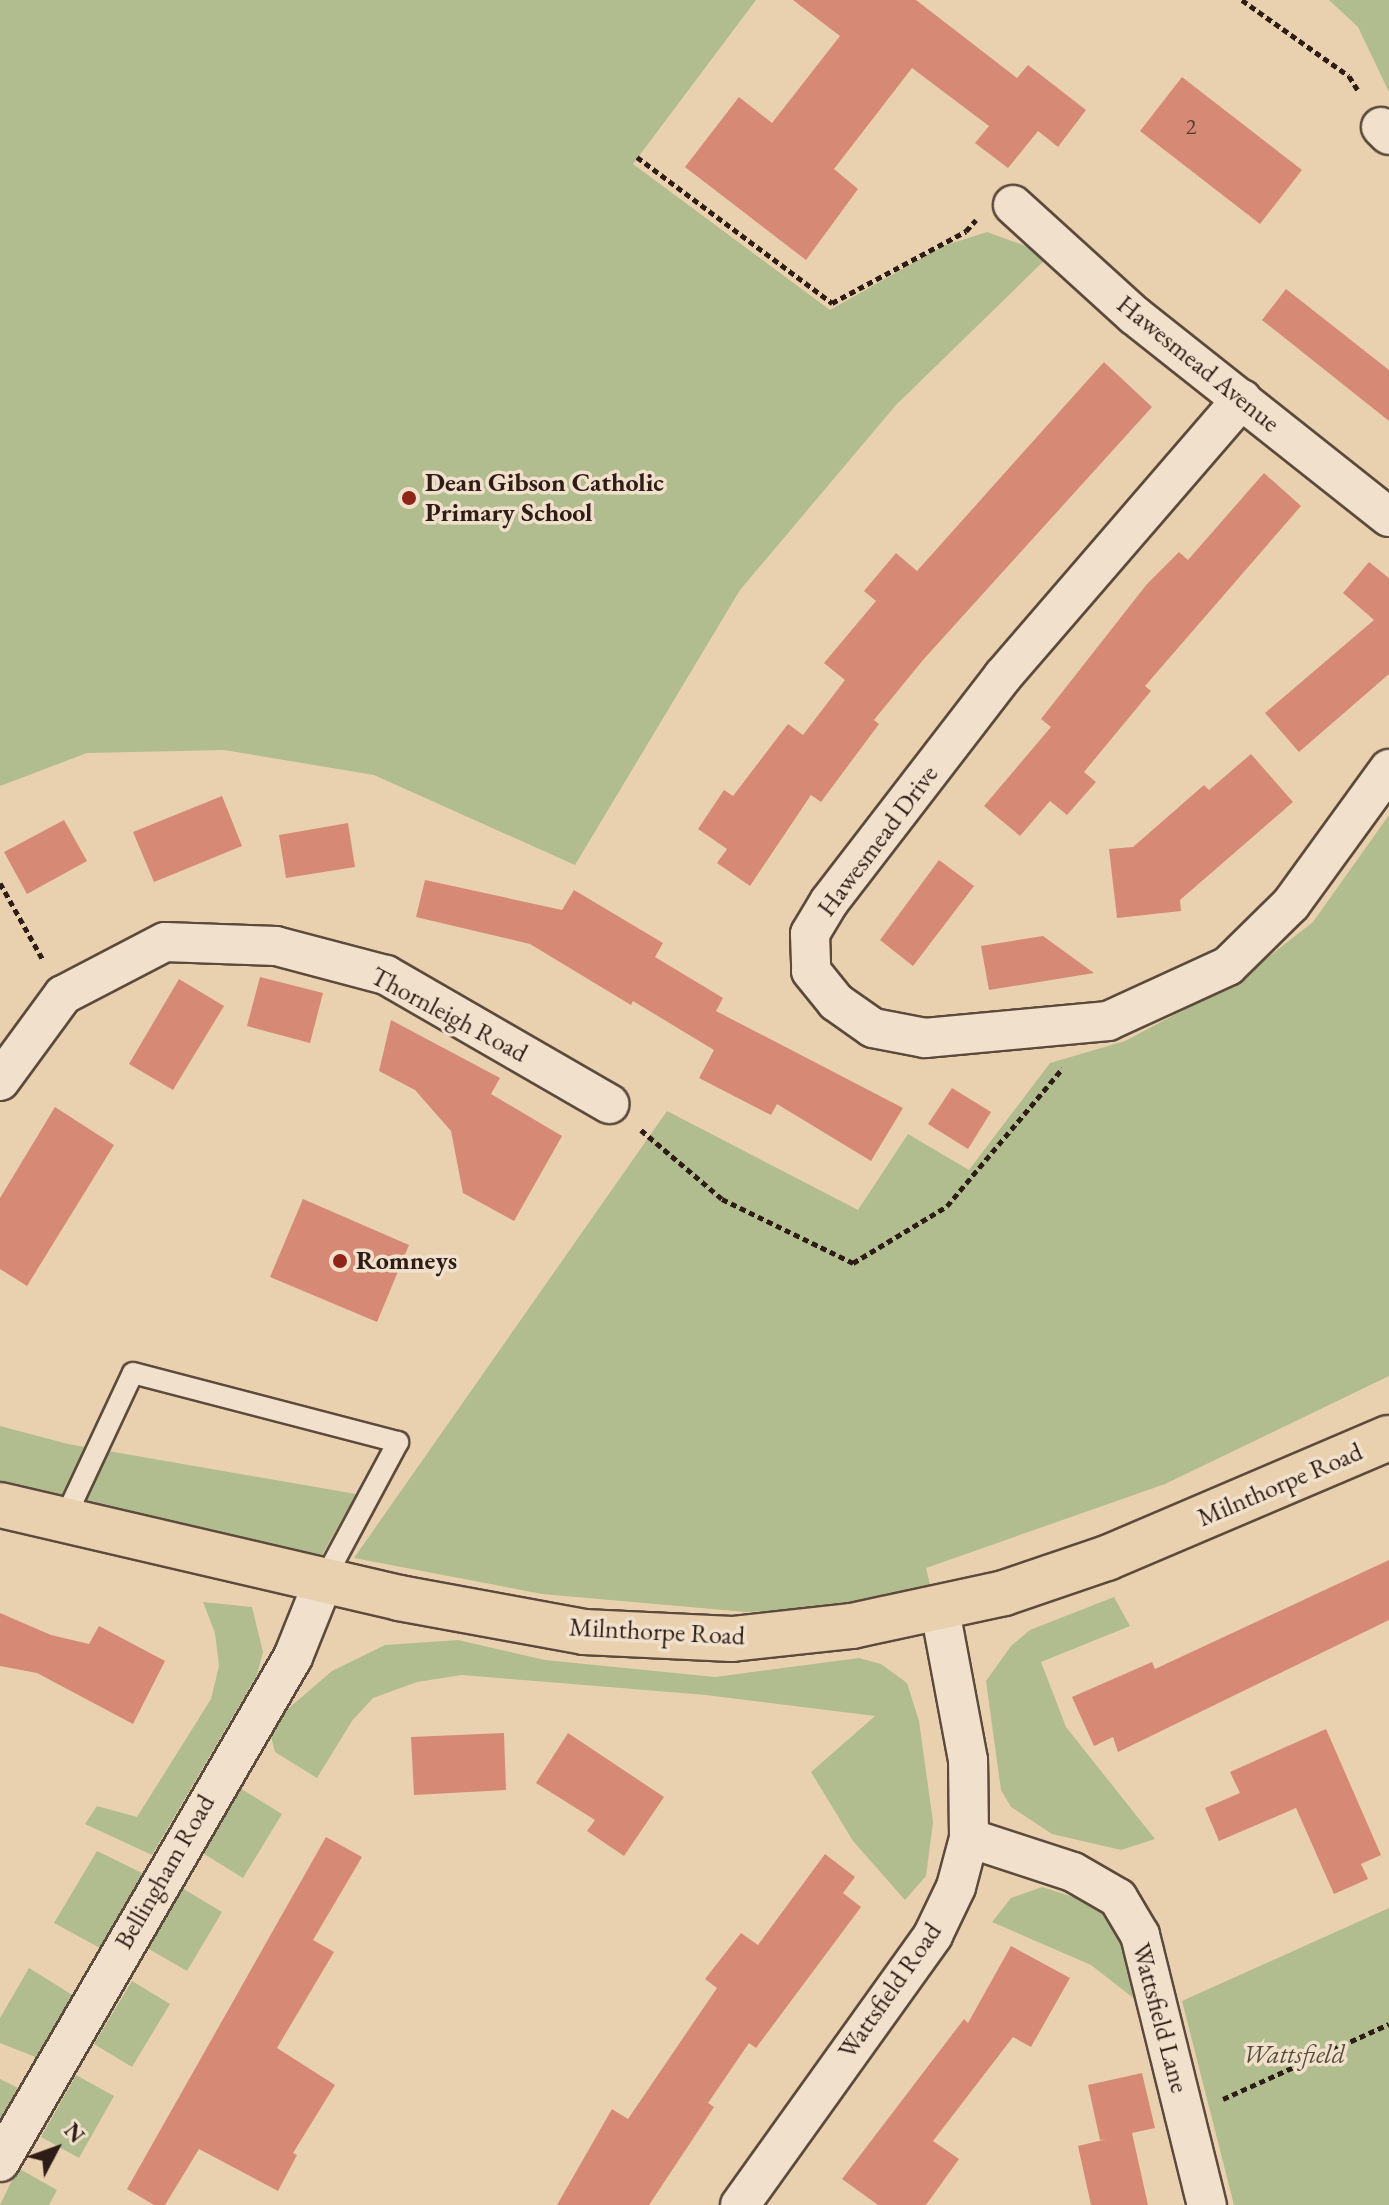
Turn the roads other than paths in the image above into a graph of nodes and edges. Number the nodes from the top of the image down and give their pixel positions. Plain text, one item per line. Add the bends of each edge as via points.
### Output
1 (999, 207) road end
2 (1242, 399) junction
3 (1389, 517) edge
4 (1389, 769) edge
5 (0, 1081) edge
6 (609, 1104) road end
7 (1389, 1438) edge
8 (0, 1505) edge
9 (64, 1520) junction
10 (324, 1580) junction
11 (940, 1610) junction
12 (969, 1838) junction
13 (0, 2162) edge
14 (740, 2205) edge
15 (1207, 2205) edge

1 - 2 street, Hawesmead Avenue
2 - 3 street, Hawesmead Avenue
2 - 4 street, Hawesmead Drive via 1003,676 829,902 810,934 811,971 836,1002 873,1028 925,1038 1108,1021 1228,966 1291,904
5 - 6 street, Thornleigh Road via 63,995 165,942 276,946 386,975
7 - 11 highway, Milnthorpe Road via 1107,1558
8 - 9 highway, Milnthorpe Road
9 - 10 highway, Milnthorpe Road
9 - 10 lane via 133,1373 398,1442
10 - 11 highway, Milnthorpe Road via 584,1632 702,1638 852,1626
10 - 13 street, Bellingham Road via 293,1657
11 - 12 street, Wattsfield Road via 968,1760
12 - 14 street, Wattsfield Road via 956,1887 933,1935
12 - 15 street, Wattsfield Lane via 1073,1872 1118,1898 1140,1935

